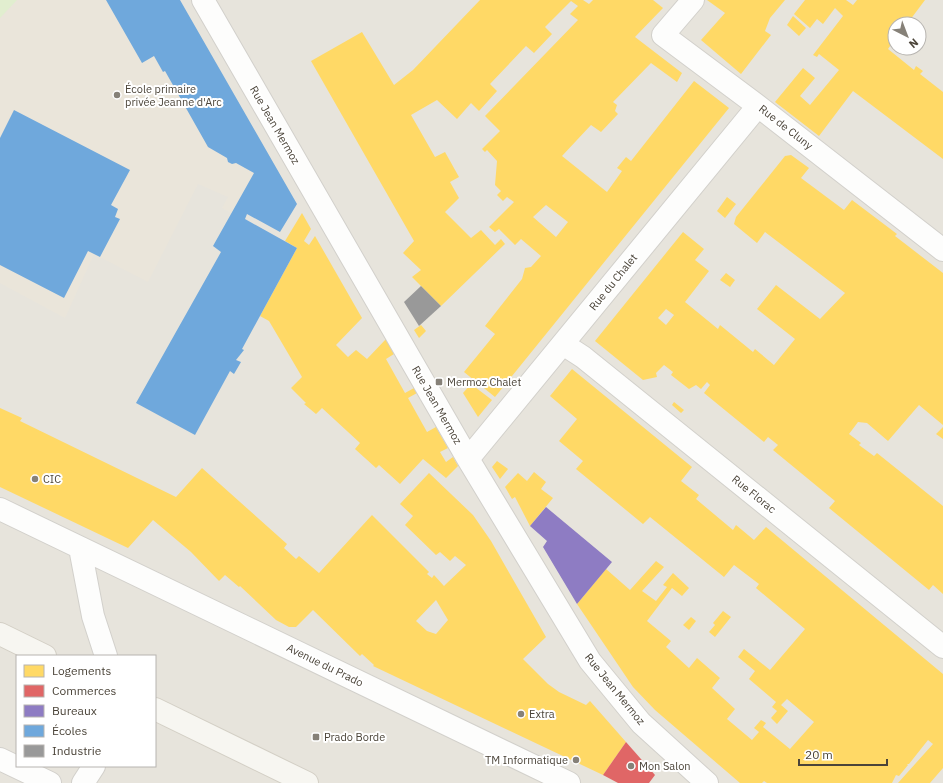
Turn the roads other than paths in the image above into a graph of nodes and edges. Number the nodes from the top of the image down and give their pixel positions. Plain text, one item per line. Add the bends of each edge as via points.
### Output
1 (202, 0) edge
2 (693, 0) edge
3 (758, 106) junction
4 (943, 250) edge
5 (563, 344) junction
6 (468, 459) junction
7 (0, 509) edge
8 (80, 548) junction
9 (0, 634) edge
10 (943, 647) edge
11 (43, 655) edge
12 (106, 655) edge
13 (156, 709) edge
14 (0, 759) edge
15 (16, 767) edge
16 (17, 767) edge
17 (93, 767) edge
18 (50, 783) edge
19 (83, 783) edge
20 (307, 783) edge
21 (570, 783) edge
22 (707, 783) edge

1 - 6 street, Rue Jean Mermoz
2 - 3 street, Rue de Cluny via 663,35
3 - 4 street, Rue de Cluny
3 - 5 street, Rue du Chalet
5 - 6 street, Rue du Chalet
5 - 10 street, Rue Florac via 583,357
6 - 22 street, Rue Jean Mermoz via 590,661 641,723
7 - 8 street, Avenue du Prado
8 - 12 street via 93,616
8 - 21 street, Avenue du Prado
9 - 11 main road
13 - 20 main road
14 - 15 street
16 - 18 street
17 - 19 street

